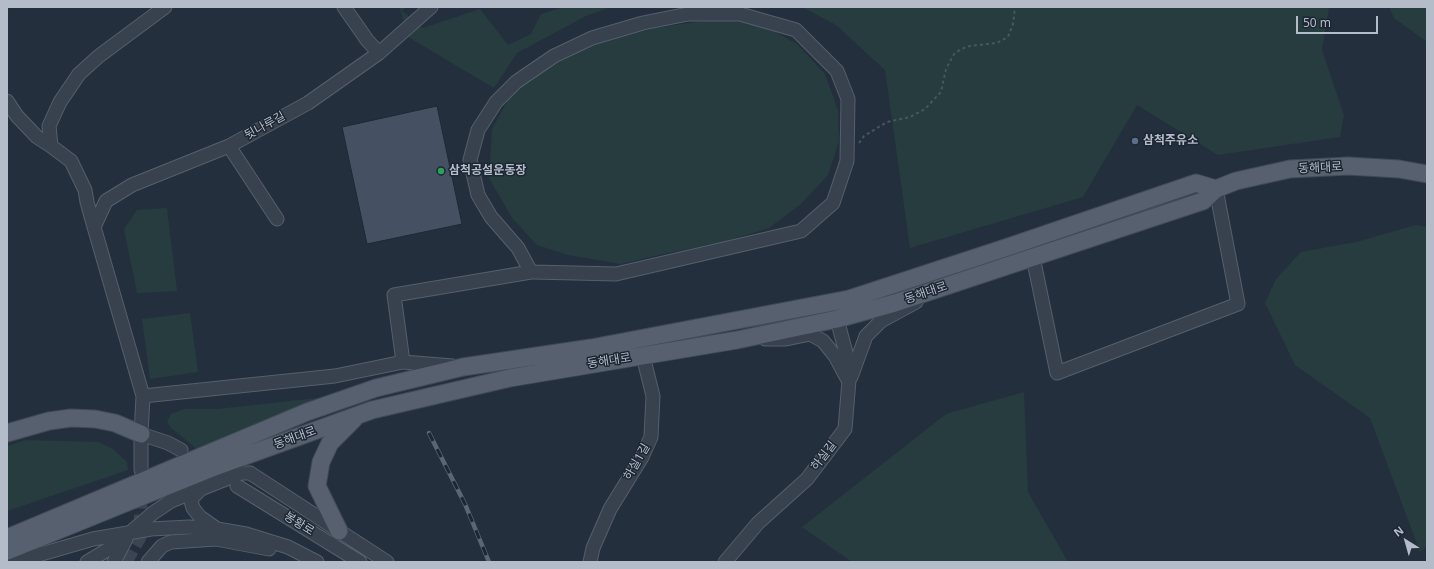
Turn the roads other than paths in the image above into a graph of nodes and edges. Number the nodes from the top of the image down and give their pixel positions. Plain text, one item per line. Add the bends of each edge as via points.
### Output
1 (165, 7) edge
2 (344, 7) edge
3 (431, 7) edge
4 (380, 53) junction
5 (7, 101) edge
6 (51, 146) junction
7 (229, 146) junction
8 (1427, 174) edge
9 (1216, 190) junction
10 (277, 219) dead end
11 (94, 227) junction
12 (1033, 257) junction
13 (531, 272) junction
14 (976, 276) junction
15 (832, 302) junction
16 (837, 319) junction
17 (737, 340) junction
18 (643, 356) junction
19 (403, 362) junction
20 (463, 367) junction
21 (849, 383) junction
22 (143, 396) junction
23 (357, 415) junction
24 (7, 433) edge
25 (141, 434) junction
26 (7, 437) edge
27 (181, 450) dead end
28 (141, 470) dead end
29 (237, 486) dead end
30 (200, 490) junction
31 (83, 507) junction
32 (7, 526) edge
33 (217, 529) junction
34 (339, 531) junction
35 (130, 532) junction
36 (7, 538) edge
37 (7, 551) edge
38 (304, 555) junction
39 (14, 562) edge
40 (87, 562) edge
41 (114, 562) edge
42 (148, 562) edge
43 (317, 562) edge
44 (360, 562) edge
45 (387, 562) edge
46 (590, 562) edge
47 (725, 562) edge

1 - 6 street via 79,74 60,102 49,126
2 - 4 street via 367,40
3 - 4 street, 뒷나루길
4 - 7 street, 뒷나루길 via 308,103
5 - 6 street via 37,137
6 - 11 street via 71,161 85,190
7 - 10 street
7 - 11 street, 뒷나루길 via 132,185 106,201
8 - 9 main road, 동해대로 via 1399,169 1348,166 1290,169 1236,181
9 - 12 main road, 동해대로 via 1203,201
9 - 12 street via 1238,304 1057,373
9 - 15 main road, 동해대로 via 1196,183 998,251
11 - 22 street
12 - 14 main road, 동해대로
13 - 13 street via 616,274 801,231 833,203 847,161 848,99 837,71 796,30 740,14 688,14 643,23 592,38 554,56 516,82 496,102 478,130 470,160 478,195 491,217 518,248
13 - 19 street via 394,295
14 - 16 main road, 동해대로
14 - 21 street via 952,290 917,301 881,321 866,336
15 - 16 main road
15 - 20 main road, 동해대로 via 591,348
16 - 17 main road, 동해대로
16 - 21 street, 하실길 via 850,368
17 - 18 main road, 동해대로
17 - 21 street via 786,339 810,334 823,341 835,356
18 - 23 main road, 동해대로 via 510,378
18 - 46 street, 하실1길 via 653,396 651,437 610,510 593,548
19 - 20 street
19 - 22 street via 335,376
20 - 31 main road, 동해대로 via 376,388 307,412
21 - 47 street, 하실길 via 845,429 807,479 758,523
22 - 25 street
23 - 34 main road via 330,443 321,462 317,486
23 - 37 main road, 동해대로 via 209,469
24 - 25 main road via 49,421 72,418 115,423
25 - 26 main road via 98,425 67,424 40,427
25 - 27 street
25 - 28 street
29 - 44 street, 봉황로
30 - 33 street via 191,501 193,508 200,517
30 - 34 street via 241,473 250,473
30 - 35 street via 153,513
31 - 32 main road
31 - 36 main road, 동해대로
33 - 35 street via 189,527
33 - 38 street via 246,534 288,547
34 - 45 street
35 - 39 street via 94,539
35 - 40 street via 117,544
35 - 41 street
38 - 42 street via 216,539 171,542 162,546
38 - 43 street

